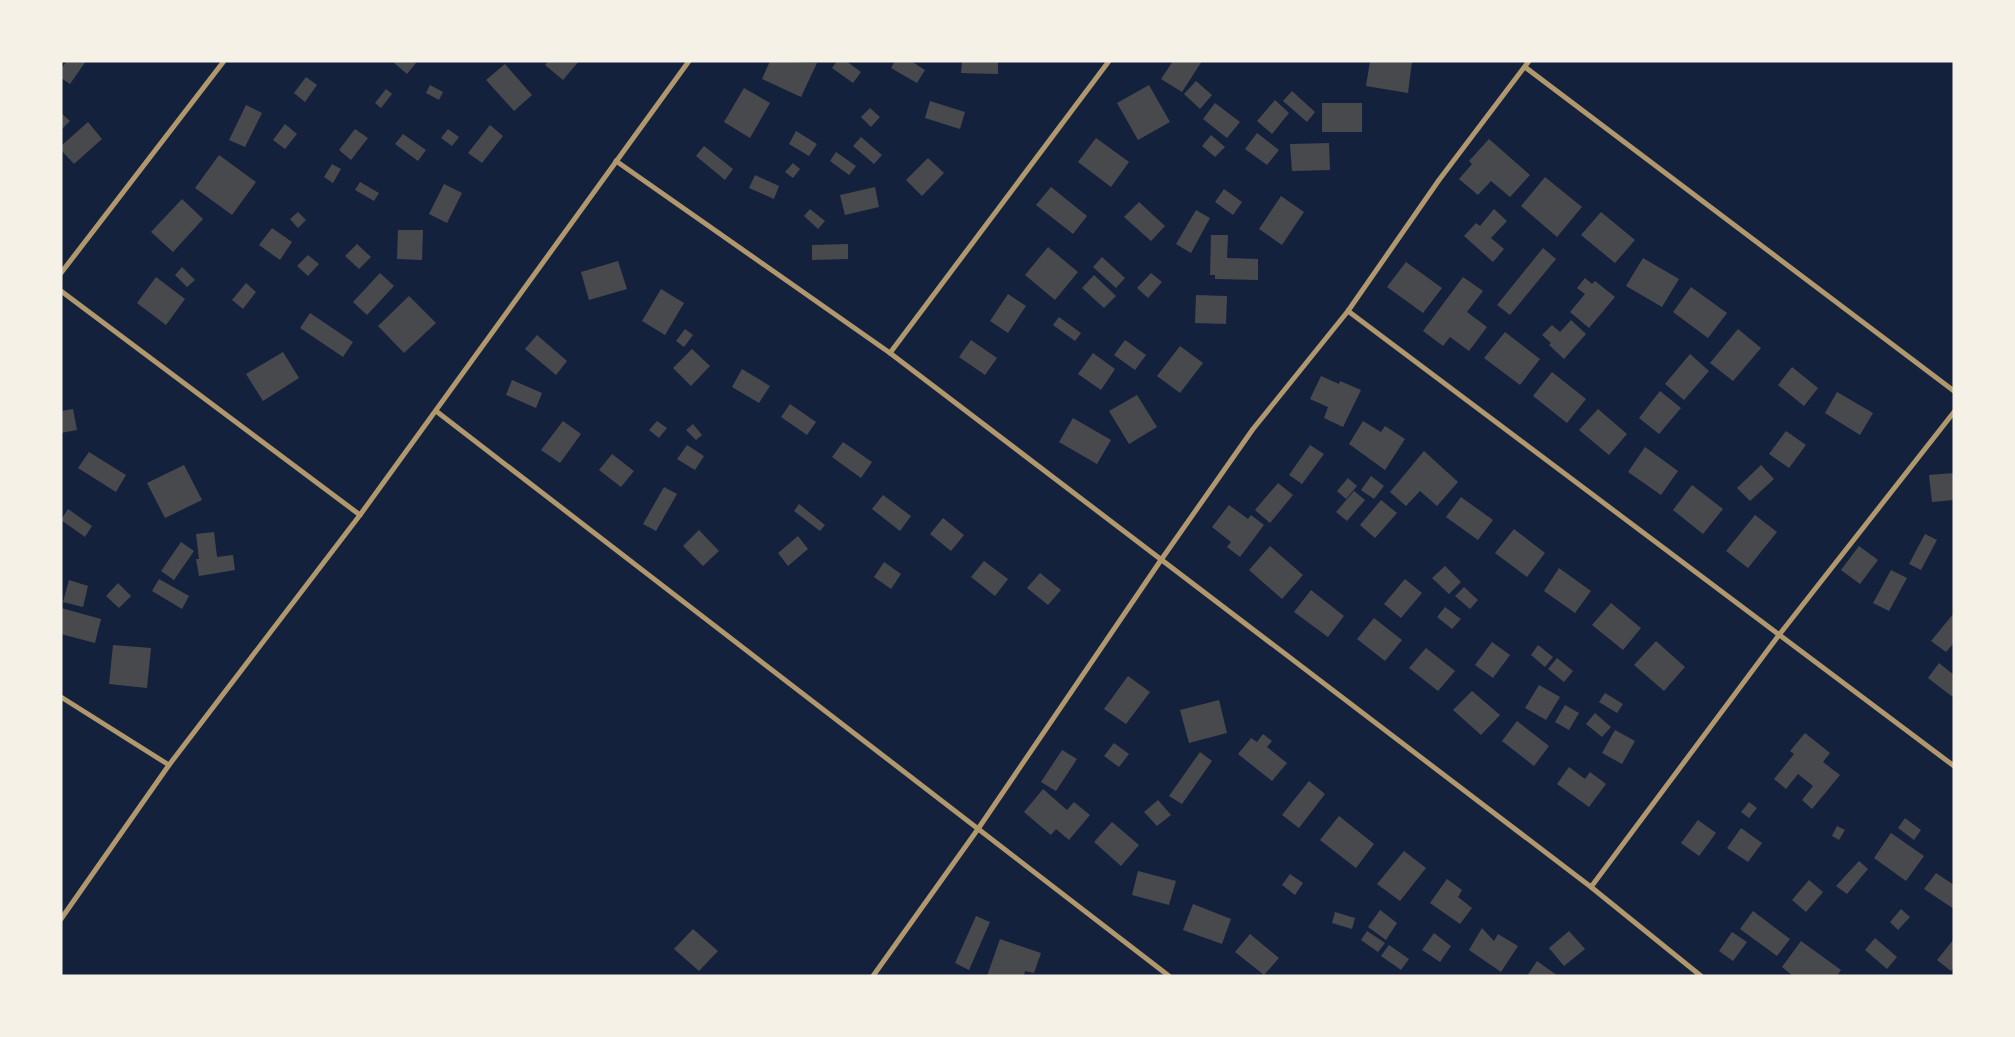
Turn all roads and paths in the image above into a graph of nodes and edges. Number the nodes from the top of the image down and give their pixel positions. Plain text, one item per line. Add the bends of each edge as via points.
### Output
1 (224, 61) edge
2 (689, 61) edge
3 (1109, 61) edge
4 (1530, 61) edge
5 (1525, 67) junction
6 (616, 161) junction
7 (61, 273) edge
8 (61, 291) edge
9 (1348, 311) junction
10 (890, 353) junction
11 (1954, 391) edge
12 (436, 411) junction
13 (1954, 412) edge
14 (360, 515) junction
15 (1161, 560) junction
16 (1779, 635) junction
17 (61, 697) edge
18 (169, 765) junction
19 (1954, 766) edge
20 (978, 829) junction
21 (1591, 887) junction
22 (61, 919) edge
23 (874, 976) edge
24 (1169, 976) edge
25 (1701, 976) edge

1 - 7 street
2 - 6 street
3 - 10 street
4 - 5 street
5 - 9 street via 1439,180
5 - 11 street
6 - 10 street
6 - 12 street
8 - 14 street
9 - 15 street via 1253,429
9 - 16 street
10 - 15 street
12 - 14 street
12 - 20 street
13 - 16 street
14 - 18 street
15 - 20 street
15 - 21 street
16 - 19 street
16 - 21 street
17 - 18 street
18 - 22 street
20 - 23 street
20 - 24 street
21 - 25 street

